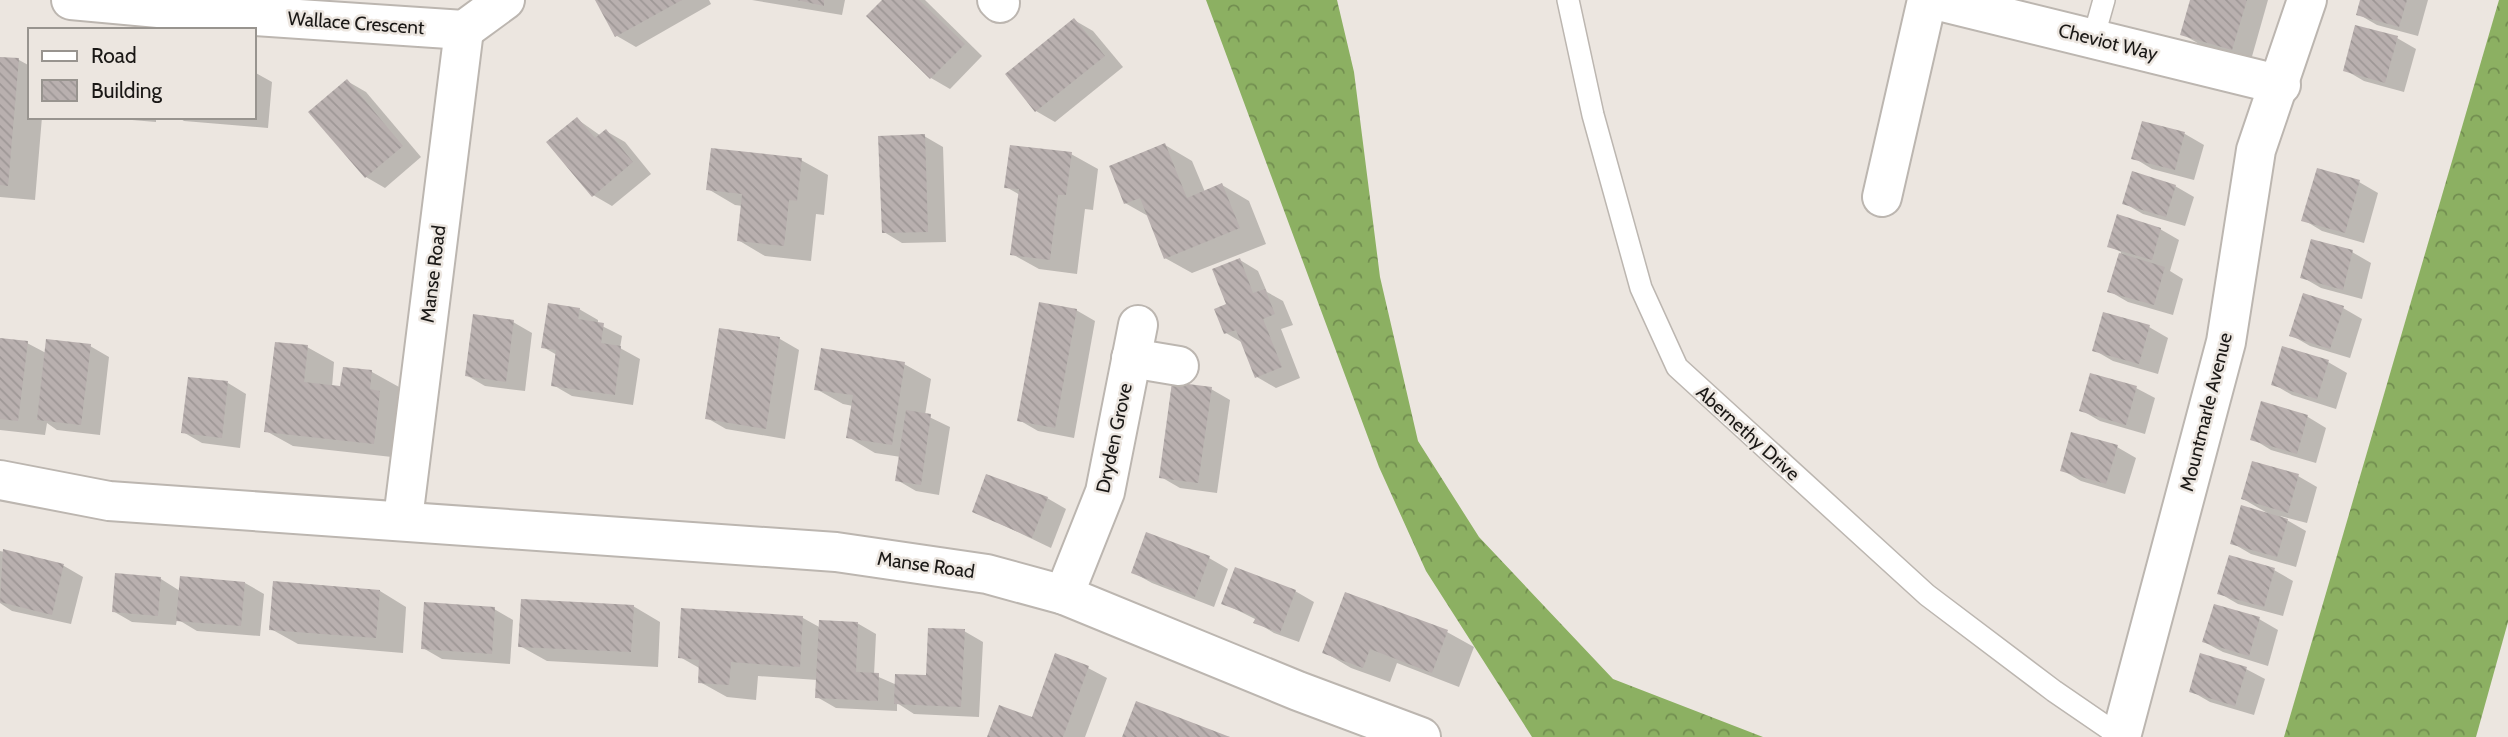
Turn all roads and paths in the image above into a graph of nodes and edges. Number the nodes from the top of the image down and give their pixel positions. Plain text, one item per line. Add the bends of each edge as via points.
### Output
1 (505, 0) edge
2 (1568, 0) edge
3 (1927, 0) edge
4 (1935, 0) edge
5 (2104, 0) edge
6 (2307, 0) edge
7 (88, 1) edge
8 (224, 7) edge
9 (464, 30) junction
10 (2093, 39) junction
11 (2281, 85) junction
12 (1882, 197) dead end
13 (1180, 366) dead end
14 (0, 480) edge
15 (403, 519) junction
16 (1064, 595) junction
17 (1421, 737) edge
18 (2121, 737) edge

1 - 9 street
2 - 18 lane, Abernethy Drive via 1593,115 1642,288 1676,367 1927,595
3 - 12 street
4 - 10 street, Cheviot Way
5 - 10 lane
6 - 11 street, Mountmarle Avenue
7 - 8 street, Wallace Crescent
8 - 9 street, Wallace Crescent
9 - 15 street, Manse Road
10 - 11 street, Cheviot Way
11 - 18 street, Mountmarle Avenue via 2256,150 2227,342
13 - 16 street, Dryden Grove via 1134,342 1105,492
14 - 15 street, Manse Road via 109,501
15 - 16 street, Manse Road via 836,552 987,574
16 - 17 street, Manse Road

